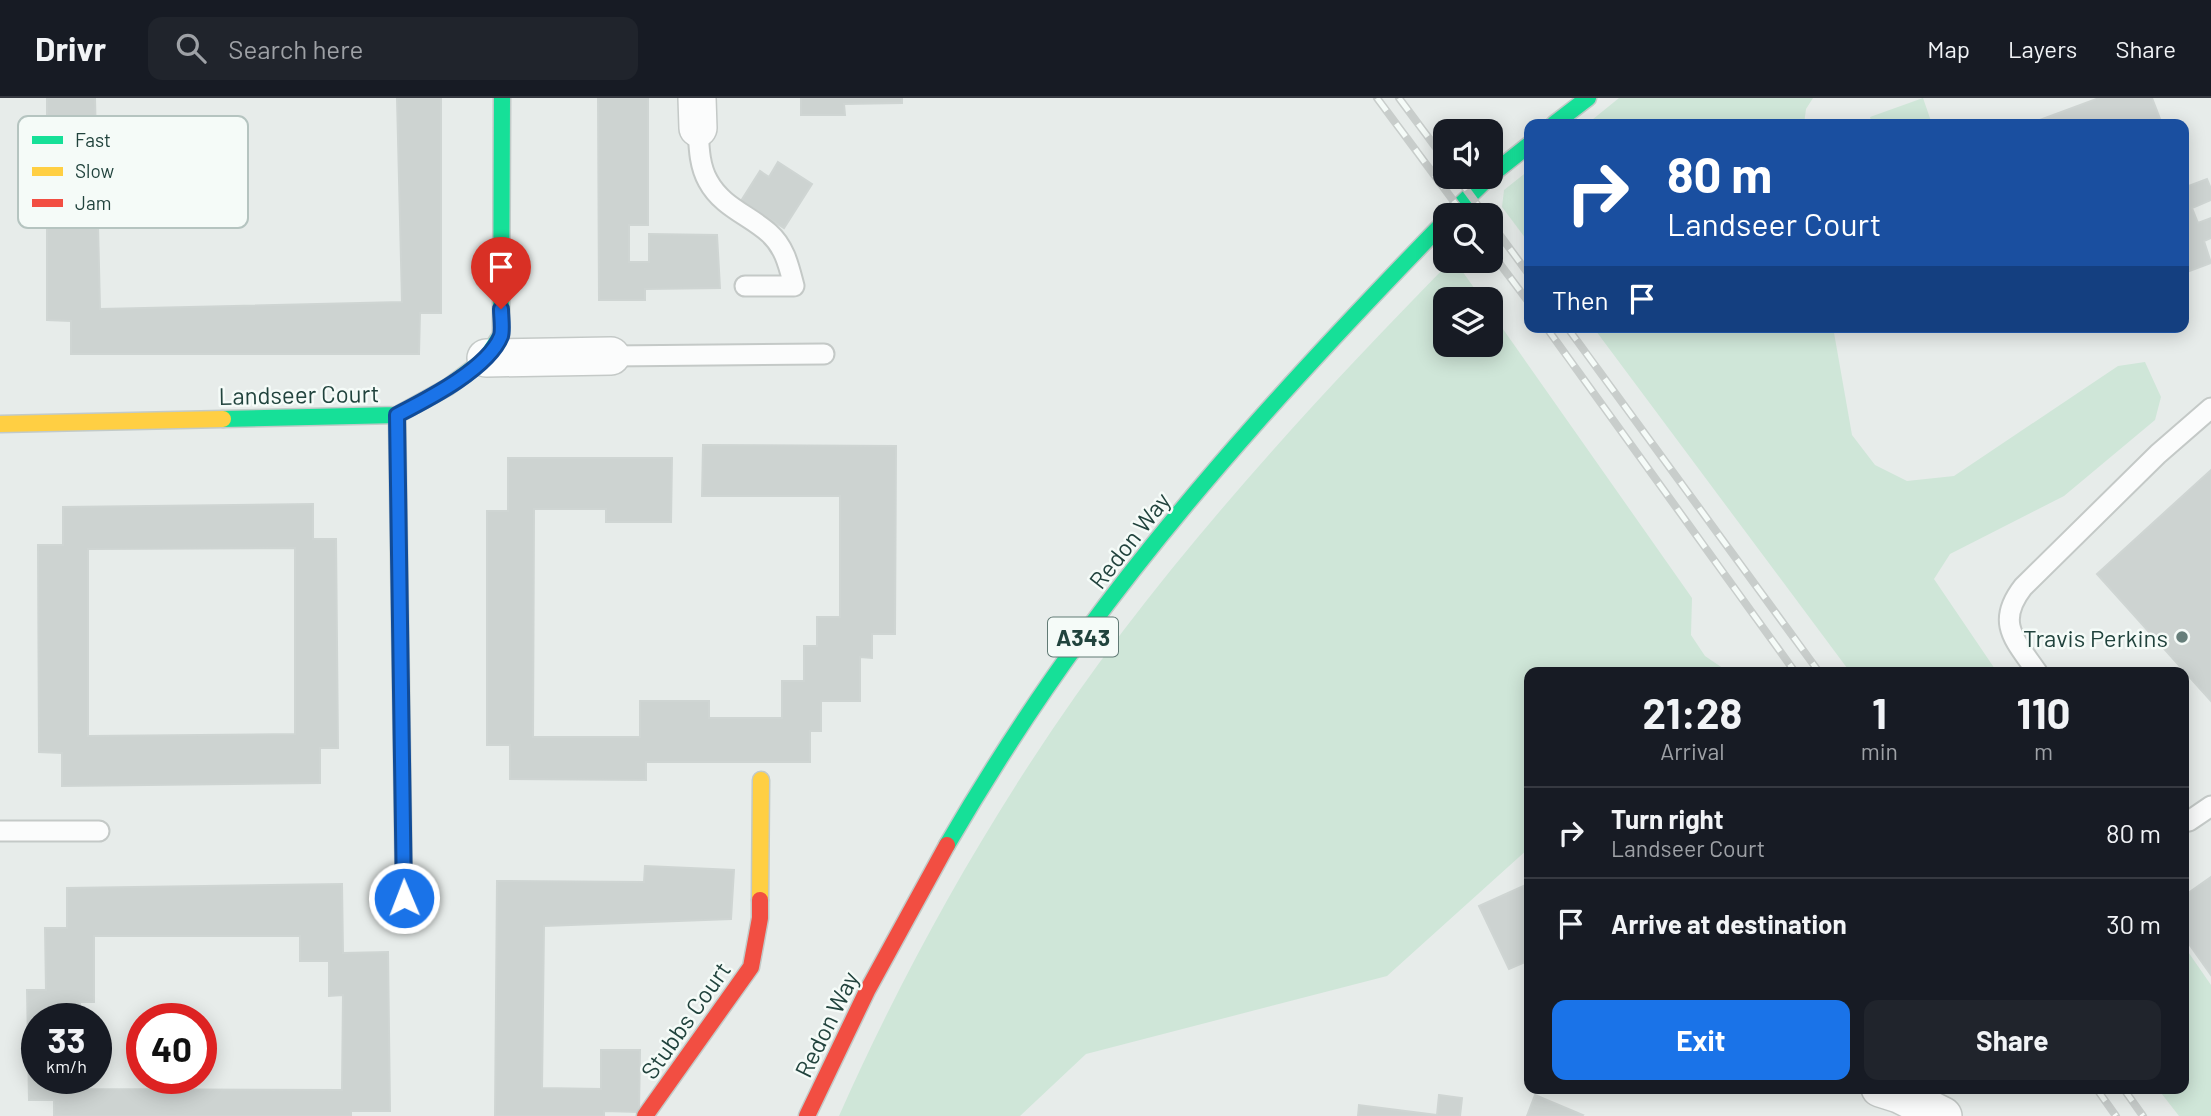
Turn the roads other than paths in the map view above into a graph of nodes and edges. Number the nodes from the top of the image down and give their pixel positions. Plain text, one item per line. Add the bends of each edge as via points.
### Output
1 (502, 98) edge
2 (1588, 98) edge
3 (698, 113) edge
4 (1561, 119) edge
5 (1524, 149) edge
6 (1503, 166) edge
7 (1477, 189) edge
8 (1462, 203) edge
9 (1433, 234) edge
10 (745, 286) dead end
11 (824, 354) dead end
12 (611, 356) joint
13 (486, 358) junction
14 (2211, 408) edge
15 (397, 415) junction
16 (0, 424) edge
17 (2033, 667) edge
18 (761, 780) dead end
19 (2211, 806) edge
20 (2189, 821) edge
21 (0, 831) edge
22 (99, 831) dead end
23 (404, 898) dead end
24 (1899, 1094) edge
25 (645, 1116) edge
26 (807, 1116) edge
27 (1943, 1116) edge

1 - 13 street, Landseer Court via 501,335
2 - 4 street
3 - 10 lane via 708,182 732,209 782,247 794,286
5 - 6 street
7 - 8 street
9 - 26 street, Redon Way / A343 via 1236,444 1083,637 1027,718 921,893 871,981
11 - 12 lane
12 - 13 street
13 - 15 street, Landseer Court via 448,387
14 - 17 lane via 2158,454 2013,600 2008,617 2012,636
15 - 16 street, Landseer Court
15 - 23 street
18 - 25 street, Stubbs Court via 760,918 751,967
19 - 20 lane
21 - 22 lane
24 - 27 street

